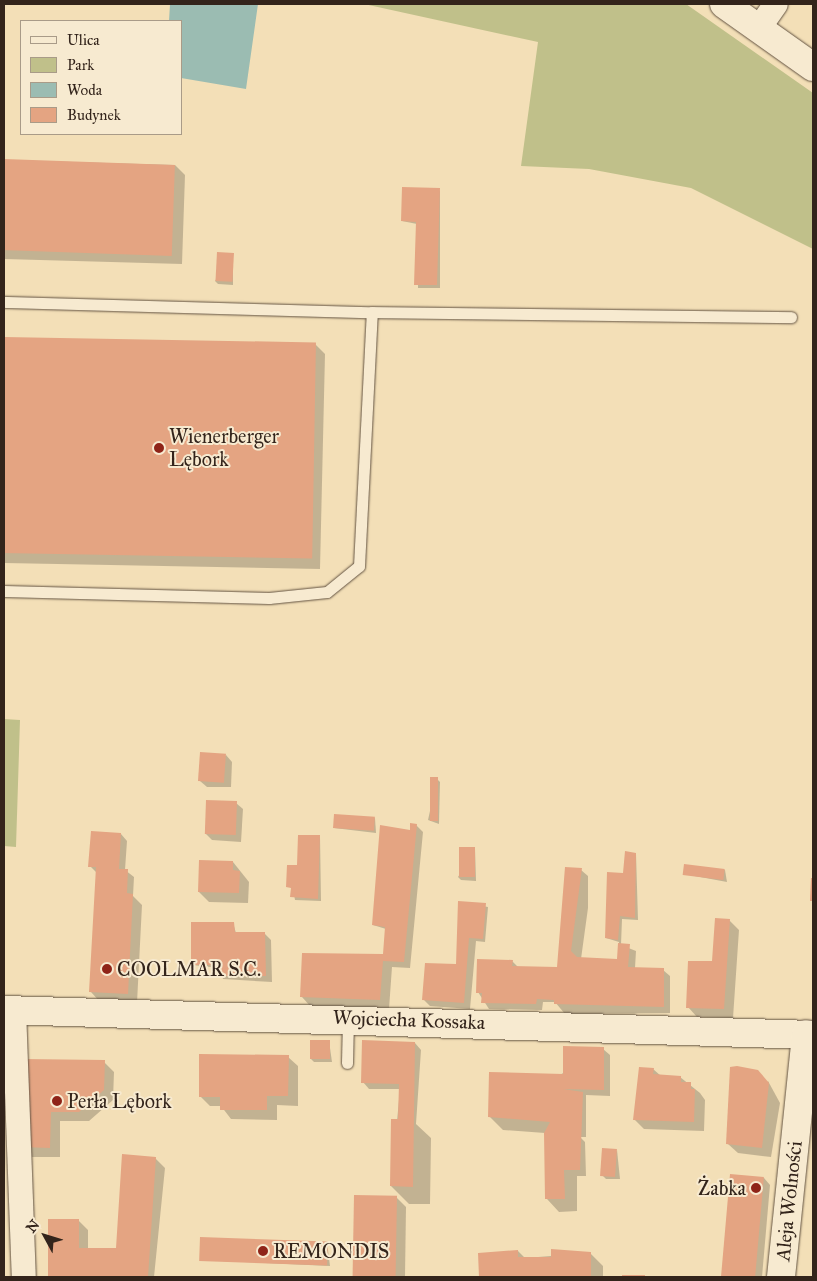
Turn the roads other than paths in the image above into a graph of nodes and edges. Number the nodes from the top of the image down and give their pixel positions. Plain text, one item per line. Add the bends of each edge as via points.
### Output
1 (724, 4) edge
2 (776, 4) edge
3 (759, 28) junction
4 (813, 67) edge
5 (4, 302) edge
6 (372, 312) junction
7 (791, 317) dead end
8 (4, 591) edge
9 (9, 1010) edge
10 (348, 1018) junction
11 (810, 1035) edge
12 (347, 1063) dead end
13 (24, 1277) edge
14 (781, 1277) edge

1 - 3 main road
2 - 3 street
3 - 4 main road
5 - 6 lane
6 - 7 lane
6 - 8 lane via 360,566 327,592 269,598
9 - 10 main road, Wojciecha Kossaka
9 - 13 street
10 - 11 main road, Wojciecha Kossaka
10 - 12 lane
11 - 14 main road, Aleja Wolności

